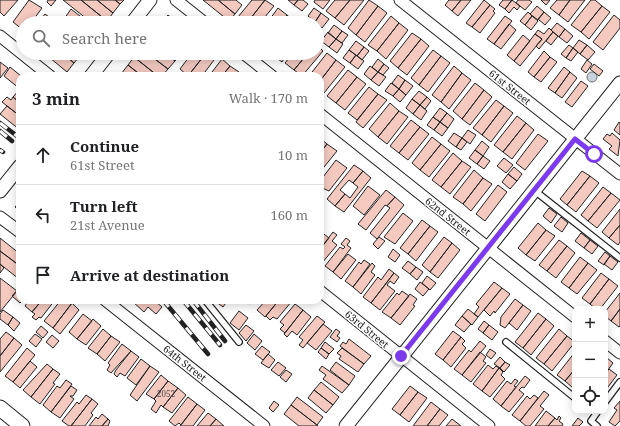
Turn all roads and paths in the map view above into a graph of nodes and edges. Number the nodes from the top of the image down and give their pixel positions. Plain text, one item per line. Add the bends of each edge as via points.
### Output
1 (150, 0) edge
2 (176, 0) edge
3 (400, 0) edge
4 (137, 16) edge
5 (196, 16) edge
6 (0, 36) edge
7 (16, 49) edge
8 (30, 60) edge
9 (104, 60) edge
10 (252, 60) edge
11 (45, 72) edge
12 (94, 72) edge
13 (267, 72) edge
14 (620, 83) edge
15 (324, 117) edge
16 (575, 139) junction
17 (16, 172) edge
18 (620, 174) edge
19 (0, 191) edge
20 (534, 191) junction
21 (0, 217) edge
22 (16, 229) edge
23 (489, 248) junction
24 (620, 258) edge
25 (324, 294) edge
26 (110, 304) edge
27 (208, 304) edge
28 (572, 315) edge
29 (239, 342) dead end
30 (506, 342) dead end
31 (606, 342) edge
32 (620, 353) edge
33 (401, 356) junction
34 (620, 382) edge
35 (572, 396) edge
36 (608, 398) edge
37 (0, 408) edge
38 (594, 414) edge
39 (22, 426) edge
40 (264, 426) edge
41 (346, 426) edge
42 (489, 426) edge
43 (596, 426) edge

1 - 4 street
2 - 5 street
3 - 16 street, 61st Street
6 - 7 street
8 - 11 street
9 - 12 street
10 - 13 street
14 - 16 street
15 - 23 street, 62nd Street
16 - 18 street, 61st Street
16 - 20 street
17 - 19 street
20 - 23 street
20 - 24 lane
21 - 22 street
23 - 28 street, 62nd Street
23 - 33 street
25 - 33 street, 63rd Street
26 - 40 street, 64th Street
27 - 29 lane
30 - 35 lane
31 - 32 street
33 - 41 street
33 - 42 street, 63rd Street
34 - 36 lane
37 - 39 main road
38 - 43 lane via 591,421

